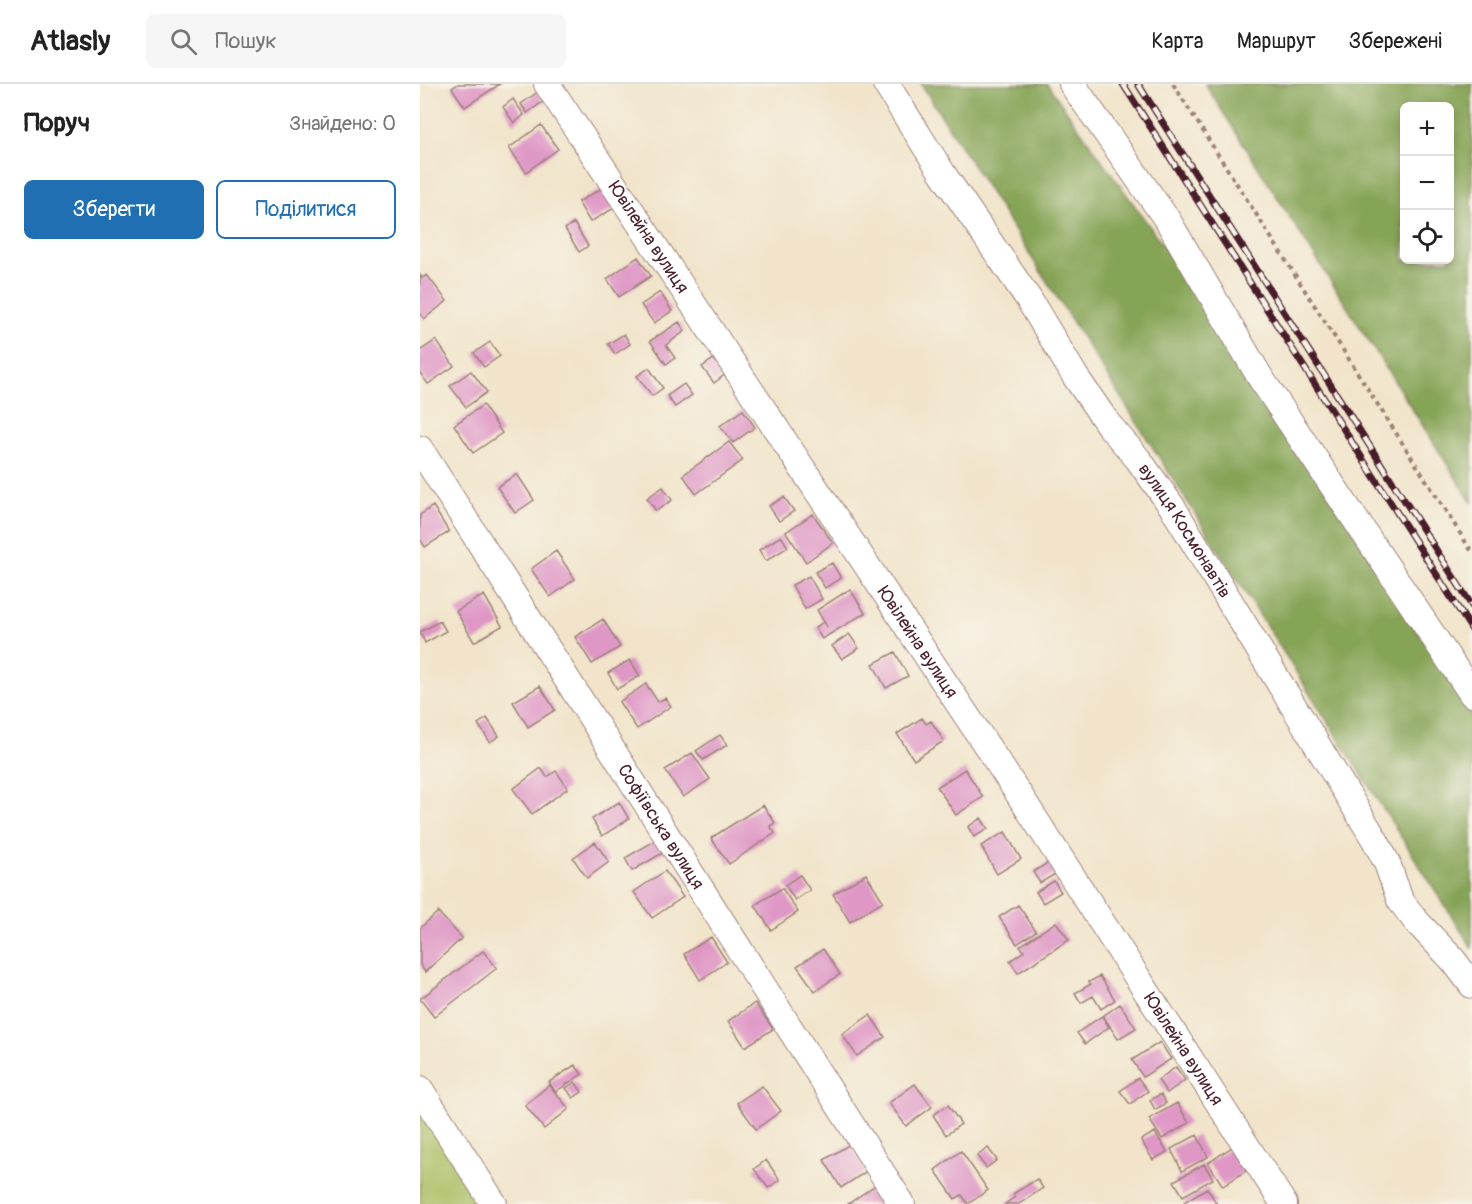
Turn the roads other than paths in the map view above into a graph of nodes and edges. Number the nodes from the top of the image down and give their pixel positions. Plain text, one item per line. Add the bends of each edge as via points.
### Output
1 (547, 84) edge
2 (886, 84) edge
3 (1072, 84) edge
4 (420, 449) edge
5 (1472, 694) edge
6 (1472, 985) edge
7 (420, 1089) edge
8 (494, 1204) edge
9 (903, 1204) edge
10 (1284, 1204) edge

1 - 10 street, Ювілейна вулиця via 1007,776
2 - 6 street, вулиця Космонавтів via 1075,376 1173,508 1375,840 1400,900
3 - 5 street via 1168,221 1260,377
4 - 9 street, Софіївська вулиця
7 - 8 street

